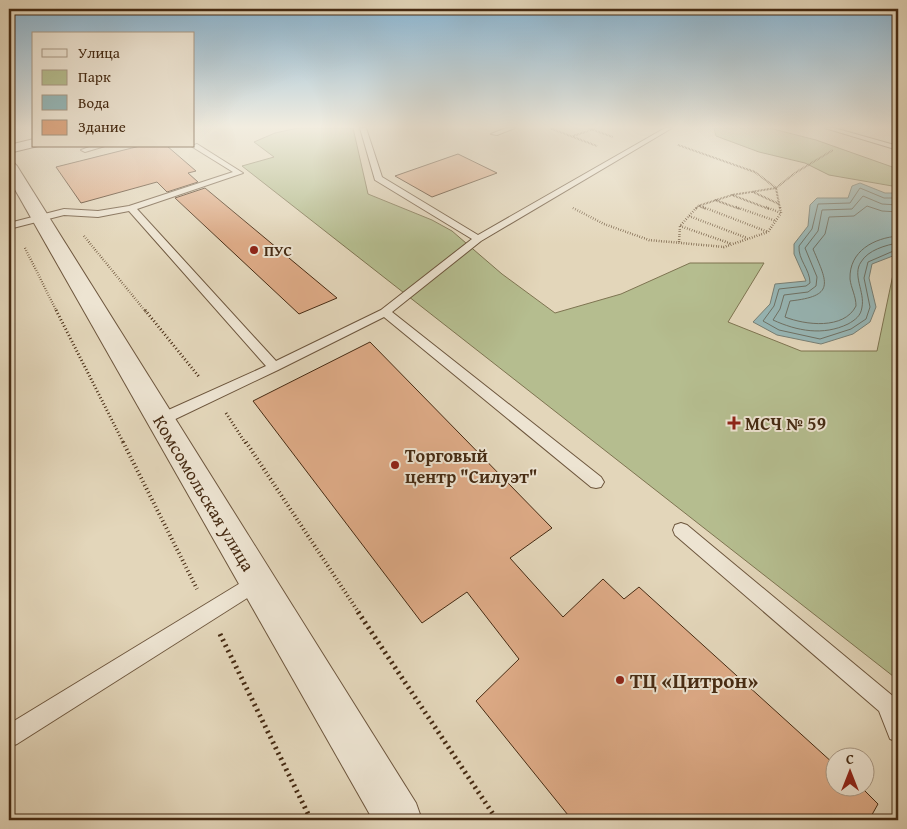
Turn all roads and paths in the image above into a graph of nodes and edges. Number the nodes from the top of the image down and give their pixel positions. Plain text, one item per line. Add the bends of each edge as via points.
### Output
1 (9, 166) edge
2 (228, 167) edge
3 (375, 167) edge
4 (602, 167) edge
5 (740, 167) edge
6 (804, 167) edge
7 (776, 188) junction
8 (753, 192) junction
9 (732, 195) junction
10 (550, 197) junction
11 (714, 199) junction
12 (779, 204) junction
13 (698, 206) junction
14 (131, 208) junction
15 (781, 213) junction
16 (689, 216) junction
17 (31, 220) edge
18 (776, 221) junction
19 (680, 226) junction
20 (768, 232) junction
21 (478, 238) junction
22 (748, 239) junction
23 (679, 242) junction
24 (733, 244) junction
25 (385, 312) junction
26 (274, 367) junction
27 (214, 395) junction
28 (160, 420) junction
29 (596, 482) dead end
30 (681, 530) dead end
31 (257, 582) junction
32 (209, 612) junction
33 (898, 731) edge
34 (9, 736) edge
35 (311, 820) edge
36 (399, 820) edge
37 (497, 820) edge

1 - 17 street, Комсомольская улица
2 - 14 lane via 239,173
3 - 21 lane via 378,178
4 - 10 lane
5 - 7 path via 755,172
6 - 7 path
7 - 8 path
7 - 12 path
8 - 9 path
8 - 12 path
9 - 11 path
9 - 15 path
10 - 21 lane
10 - 23 path via 604,224 649,240
11 - 13 path
11 - 18 path
12 - 15 path
13 - 16 path
13 - 20 path
14 - 17 lane
14 - 26 lane
15 - 18 path
16 - 19 path
16 - 22 path
17 - 27 path
17 - 28 street, Комсомольская улица
17 - 32 path
18 - 20 path
19 - 23 path
19 - 24 path
20 - 22 path
21 - 25 lane
22 - 24 path
23 - 24 path via 724,247
25 - 26 lane
25 - 29 lane
26 - 27 lane
27 - 28 lane
27 - 37 path
28 - 31 street, Комсомольская улица
30 - 33 lane via 887,704
31 - 32 lane
31 - 36 street, Комсомольская улица
32 - 34 lane
32 - 35 path

